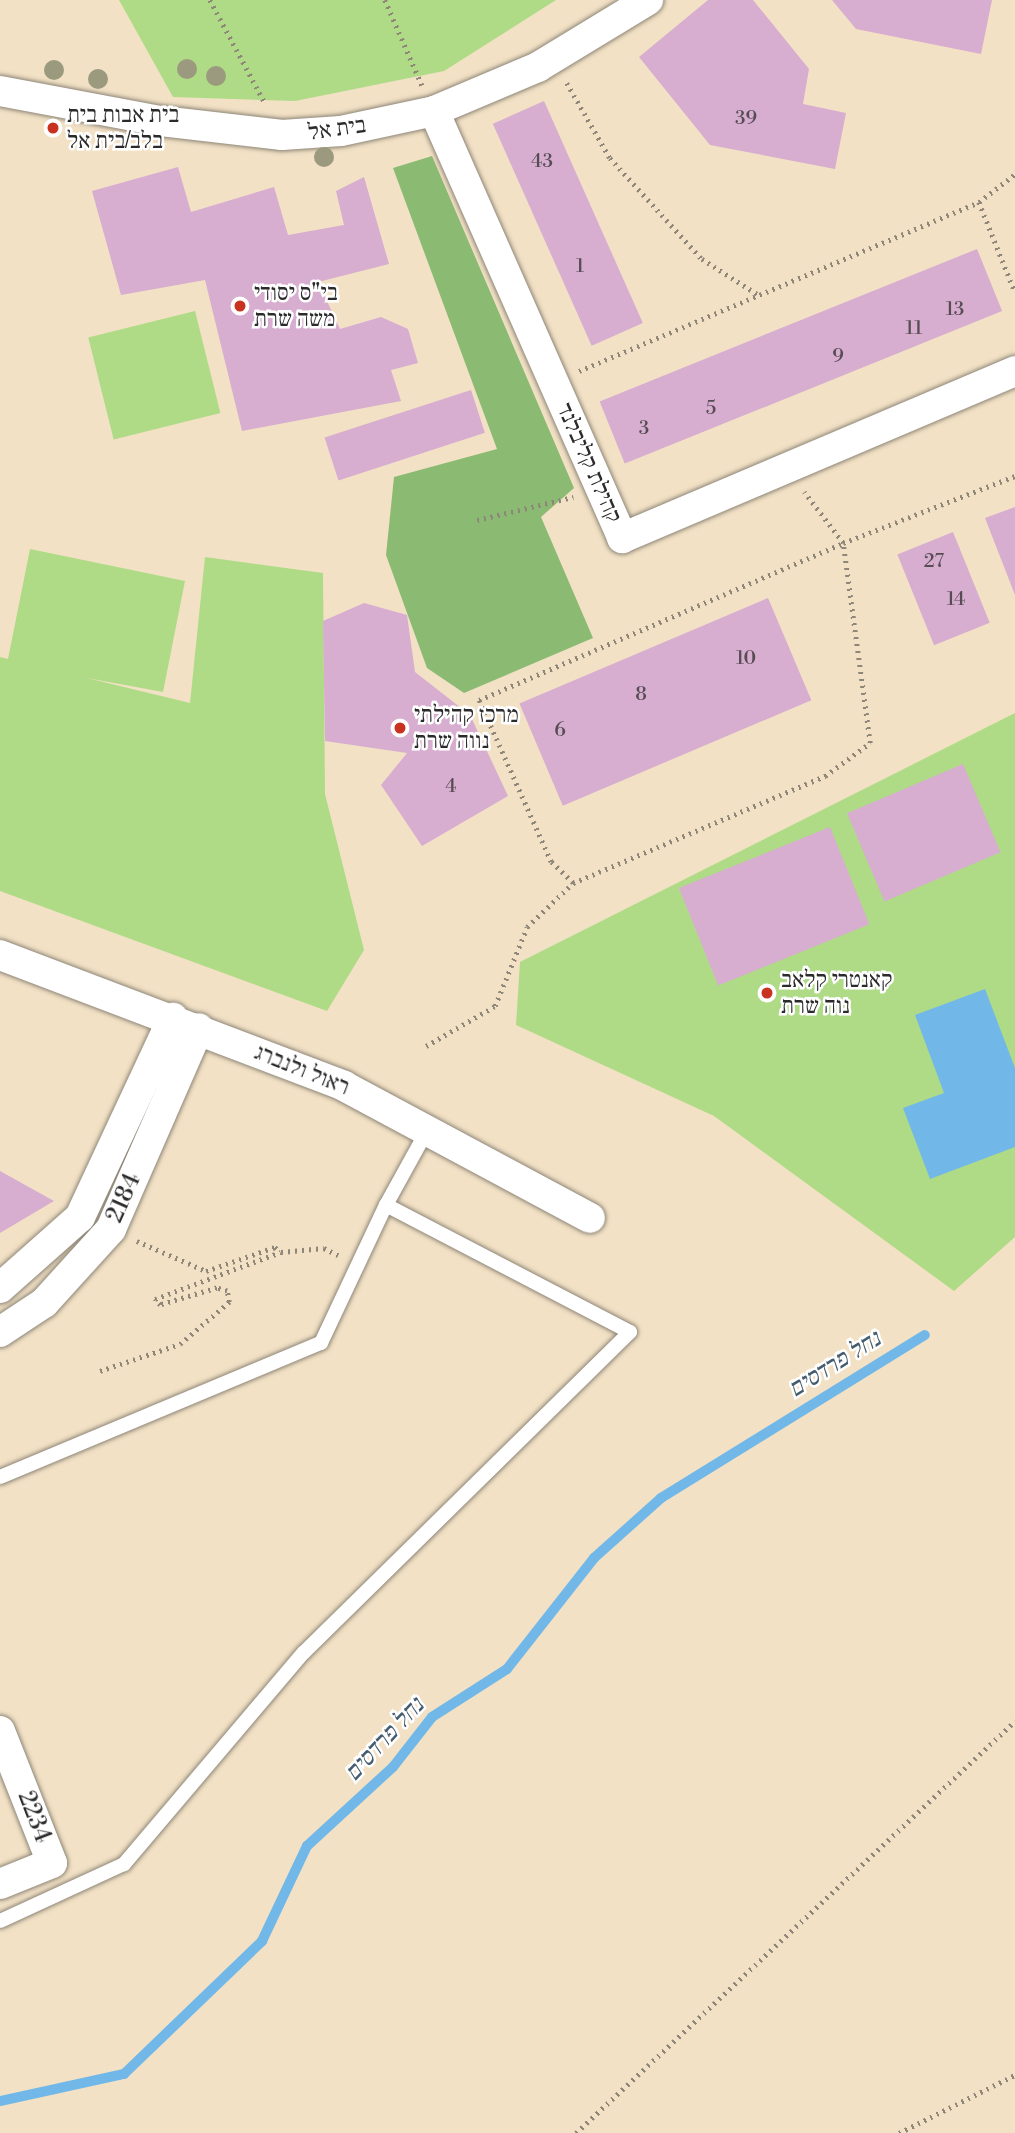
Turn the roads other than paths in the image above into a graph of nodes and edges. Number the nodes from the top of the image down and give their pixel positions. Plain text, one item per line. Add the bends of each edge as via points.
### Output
1 (648, 0) edge
2 (0, 91) edge
3 (433, 111) junction
4 (1015, 371) edge
5 (0, 955) edge
6 (186, 1023) junction
7 (428, 1128) junction
8 (386, 1205) junction
9 (590, 1218) dead end
10 (0, 1288) edge
11 (0, 1332) edge
12 (0, 1477) edge
13 (0, 1731) edge
14 (0, 1884) edge
15 (0, 1921) edge

1 - 3 street, בית אל via 553,58
2 - 3 street, בית אל via 161,121 282,135 341,131
3 - 4 street, קהילת קליבלנד via 622,538
5 - 6 street, ראול ולנברג
6 - 7 street, ראול ולנברג
6 - 10 street, 2184 via 80,1217
6 - 11 street, 2184 via 111,1229 44,1303
7 - 8 lane
7 - 9 street, ראול ולנברג
8 - 12 lane via 321,1343
8 - 15 lane via 630,1332 303,1653 124,1864
13 - 14 street, 2234 via 52,1863

